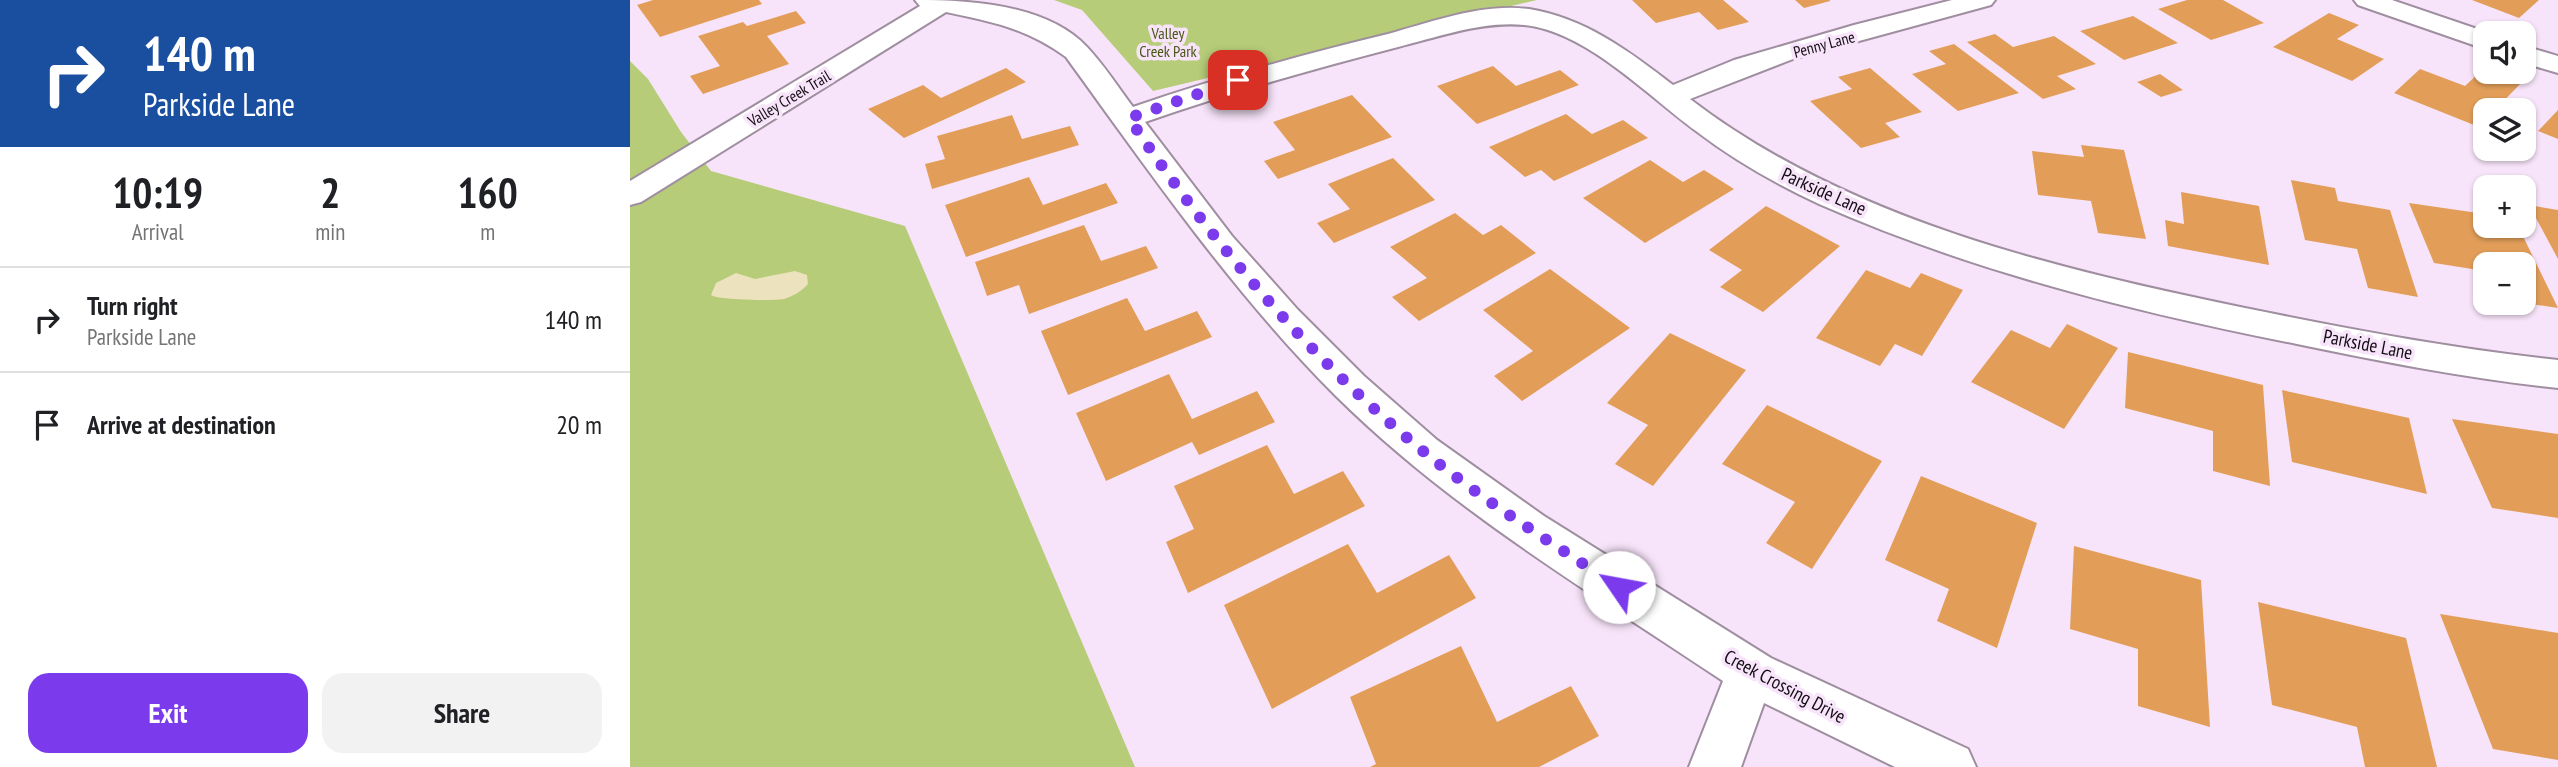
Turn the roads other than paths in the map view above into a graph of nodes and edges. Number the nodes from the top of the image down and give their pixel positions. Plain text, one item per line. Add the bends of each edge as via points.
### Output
1 (1982, 0) edge
2 (2367, 0) edge
3 (939, 1) edge
4 (2473, 37) edge
5 (2536, 58) edge
6 (2558, 65) edge
7 (1670, 97) junction
8 (1129, 118) junction
9 (630, 195) edge
10 (2558, 374) edge
11 (1754, 674) junction
12 (1715, 767) edge
13 (1950, 767) edge

1 - 7 street, Penny Lane via 1774,57 1705,79
2 - 4 street
3 - 8 street, Creek Crossing Drive via 988,11 1049,32 1076,51
3 - 9 street, Valley Creek Trail
5 - 6 street
7 - 8 street, Parkside Lane via 1564,26 1527,17 1485,19 1286,67
7 - 10 street, Parkside Lane via 1767,164 1832,197 1926,234 2066,277 2257,323 2496,369
8 - 11 street, Creek Crossing Drive via 1169,178 1284,319 1402,433 1530,529
11 - 12 street via 1736,704
11 - 13 street, Creek Crossing Drive

